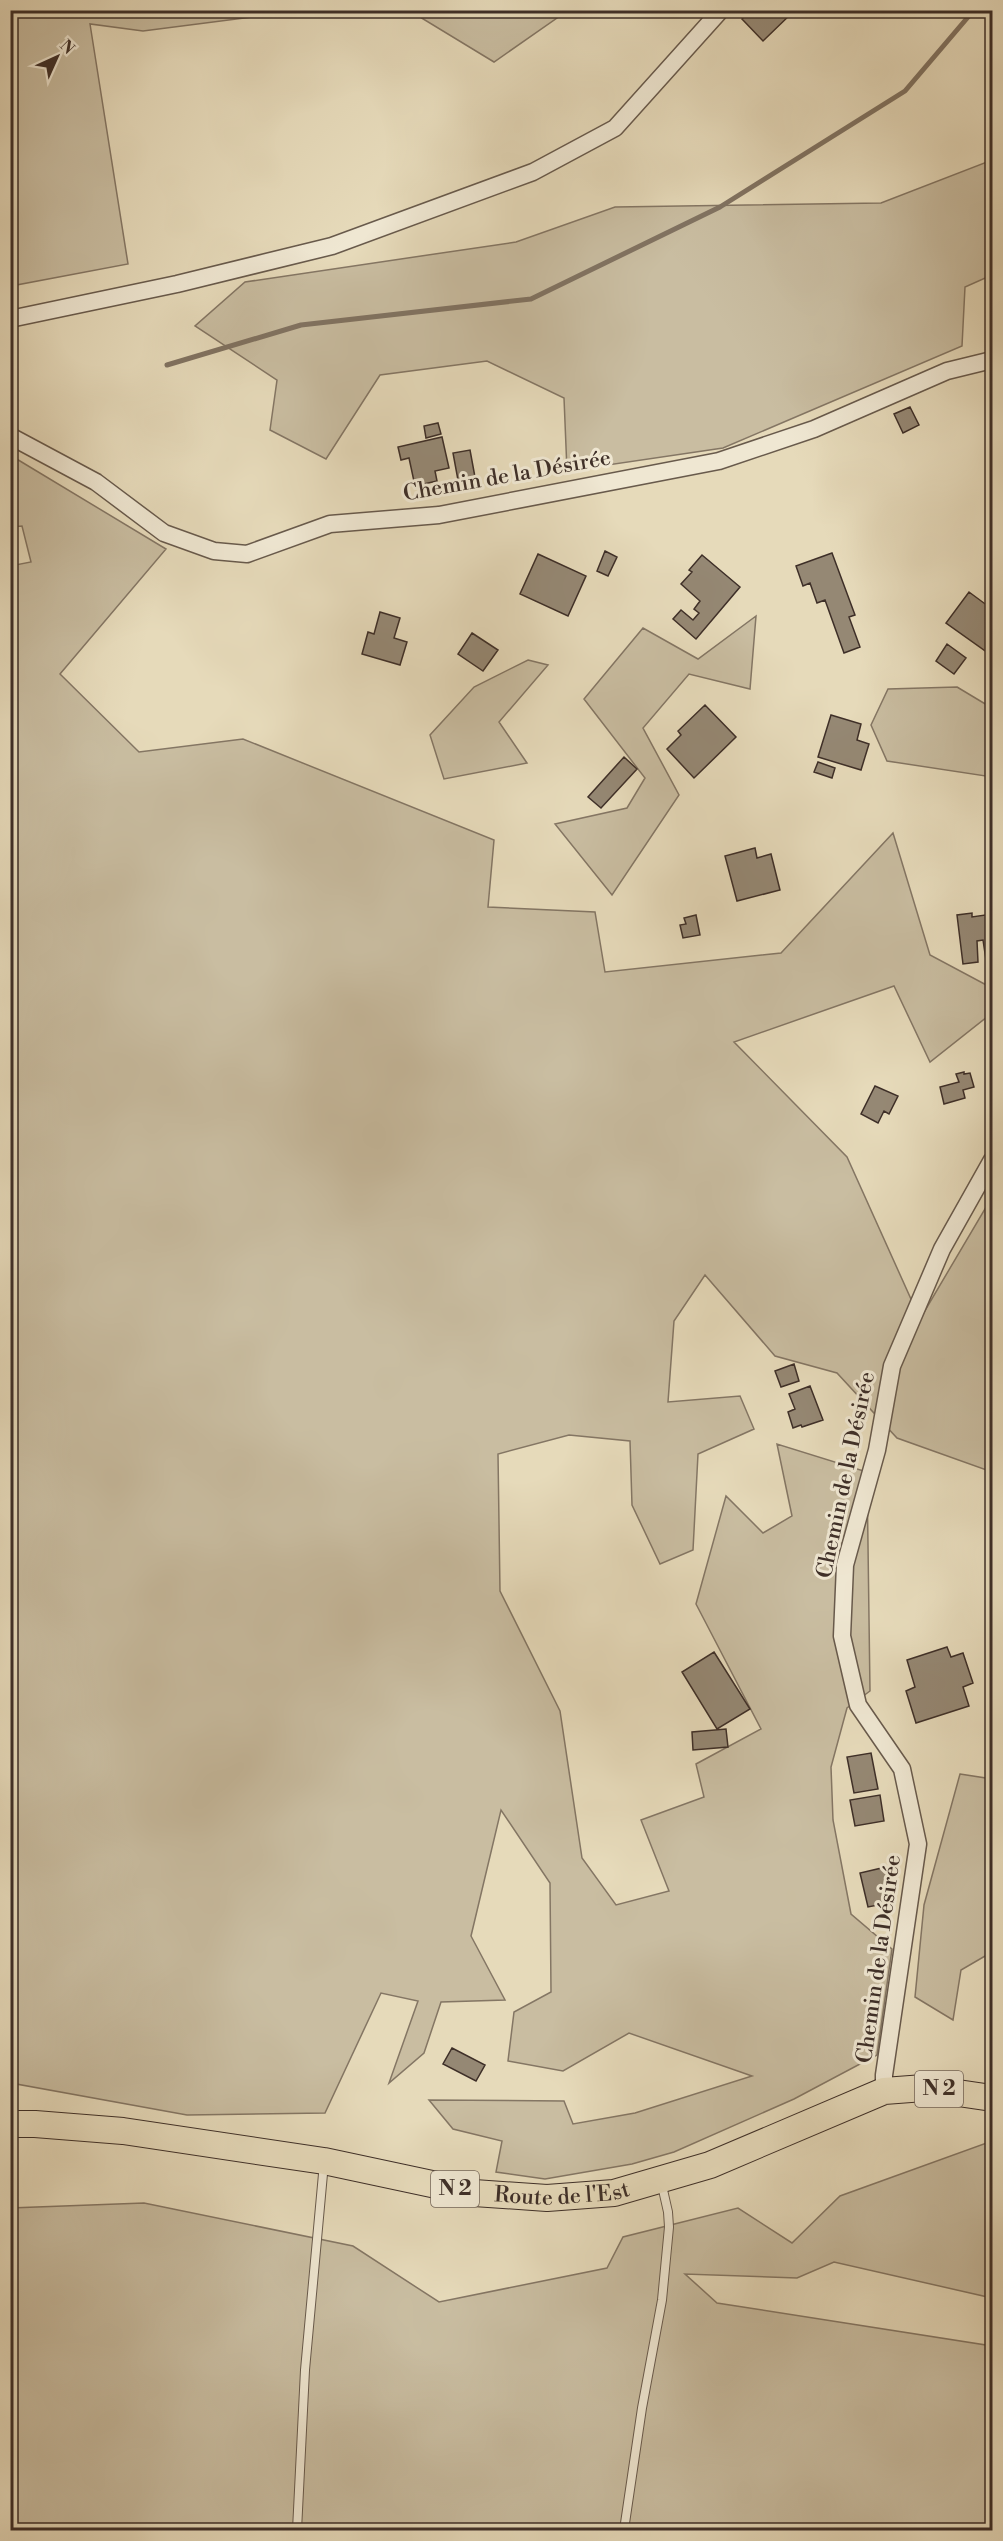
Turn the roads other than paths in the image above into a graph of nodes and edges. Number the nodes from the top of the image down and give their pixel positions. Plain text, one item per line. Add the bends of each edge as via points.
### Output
1 (721, 10) edge
2 (10, 319) edge
3 (993, 360) edge
4 (10, 436) edge
5 (993, 1160) edge
6 (884, 2091) junction
7 (993, 2098) edge
8 (10, 2124) edge
9 (324, 2161) junction
10 (660, 2180) junction
11 (297, 2530) edge
12 (624, 2530) edge

1 - 2 street via 615,128 534,172 332,246
3 - 4 street, Chemin de la Désirée via 947,371 814,429 719,461 439,515 330,524 247,554 214,551 164,533 96,482
5 - 6 street, Chemin de la Désirée via 942,1249 892,1366 877,1450 845,1565 842,1636 858,1705 902,1769 918,1844
6 - 7 main road, Route de l'Est / N 2 via 924,2088
6 - 10 main road, Route de l'Est / N 2 via 710,2165
8 - 9 main road, Route de l'Est / N 2 via 123,2131
9 - 10 main road, Route de l'Est / N 2 via 474,2193 547,2198 614,2193
9 - 11 lane via 305,2359
10 - 12 lane via 669,2227 662,2300

